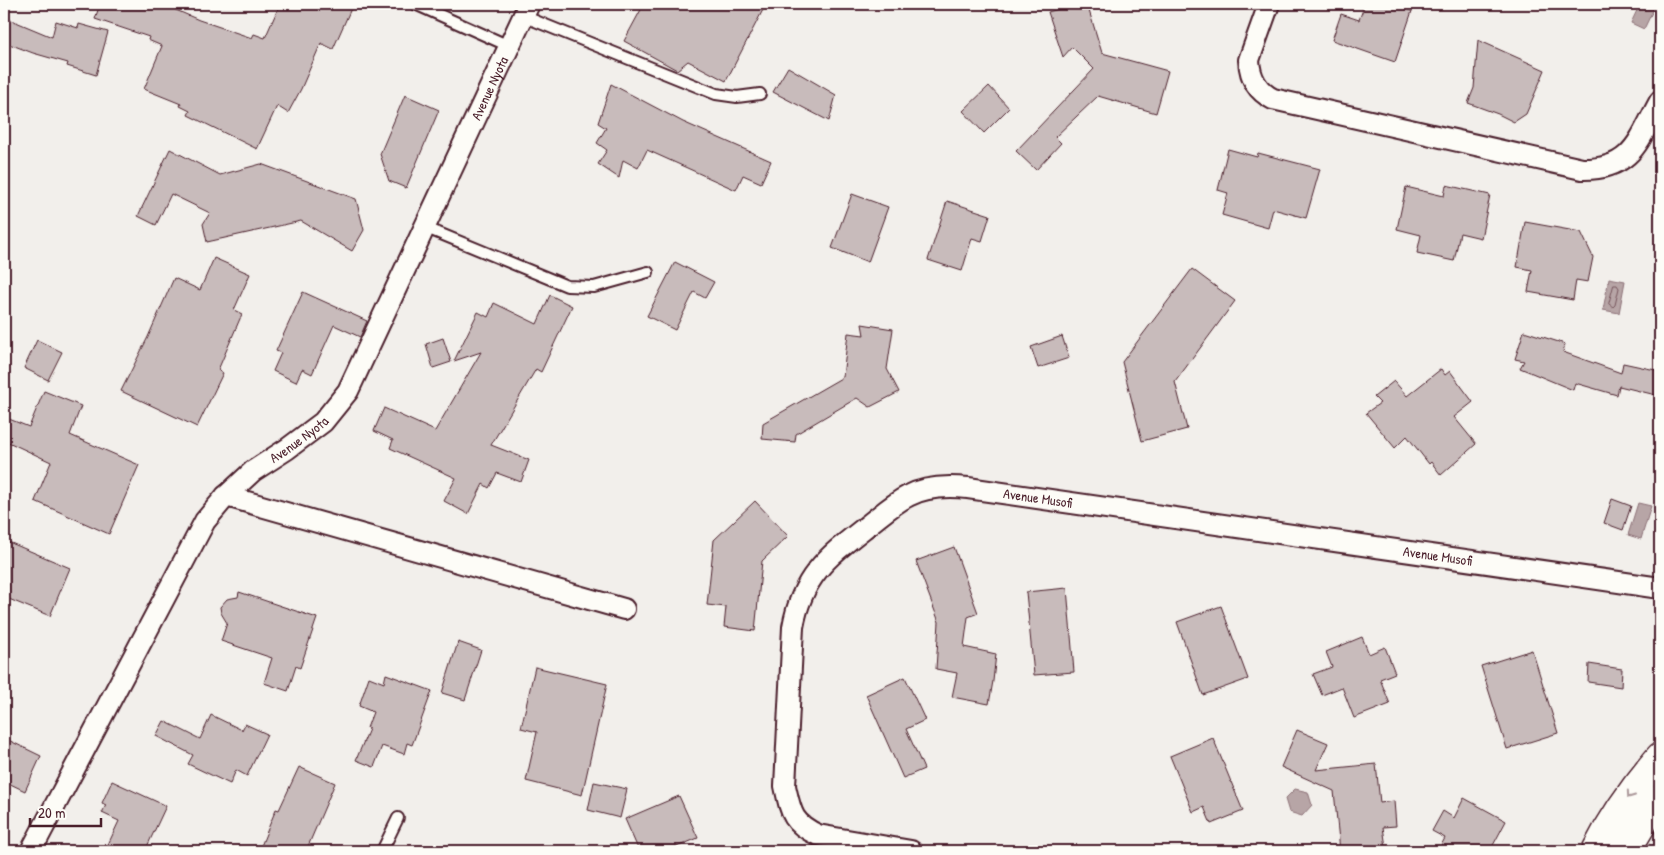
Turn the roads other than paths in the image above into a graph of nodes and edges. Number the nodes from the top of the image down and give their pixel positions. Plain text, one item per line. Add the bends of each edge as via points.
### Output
1 (415, 4) edge
2 (1270, 4) edge
3 (526, 10) edge
4 (509, 46) junction
5 (760, 94) dead end
6 (1660, 101) edge
7 (424, 227) junction
8 (648, 272) dead end
9 (226, 496) junction
10 (1660, 588) edge
11 (624, 609) dead end
12 (1660, 757) edge
13 (1660, 799) edge
14 (398, 818) dead end
15 (31, 851) edge
16 (382, 851) edge
17 (911, 851) edge
18 (1596, 851) edge
19 (1626, 851) edge

1 - 4 lane
2 - 6 street via 1249,60 1249,69 1258,88 1273,99 1595,170 1607,168 1627,157
3 - 4 street, Avenue Nyota
3 - 5 lane via 716,94 737,97
4 - 7 street, Avenue Nyota
7 - 8 lane via 567,286 594,287
7 - 9 street, Avenue Nyota via 348,391 323,422 253,471
9 - 11 street
9 - 15 street, Avenue Nyota via 205,521
10 - 17 street, Avenue Musofi via 968,488 932,488 908,495 831,555 807,584 796,609 786,786 790,809 798,824 806,830 818,835
12 -> 18 main road via 1624,803
13 - 19 main road
14 - 16 lane

